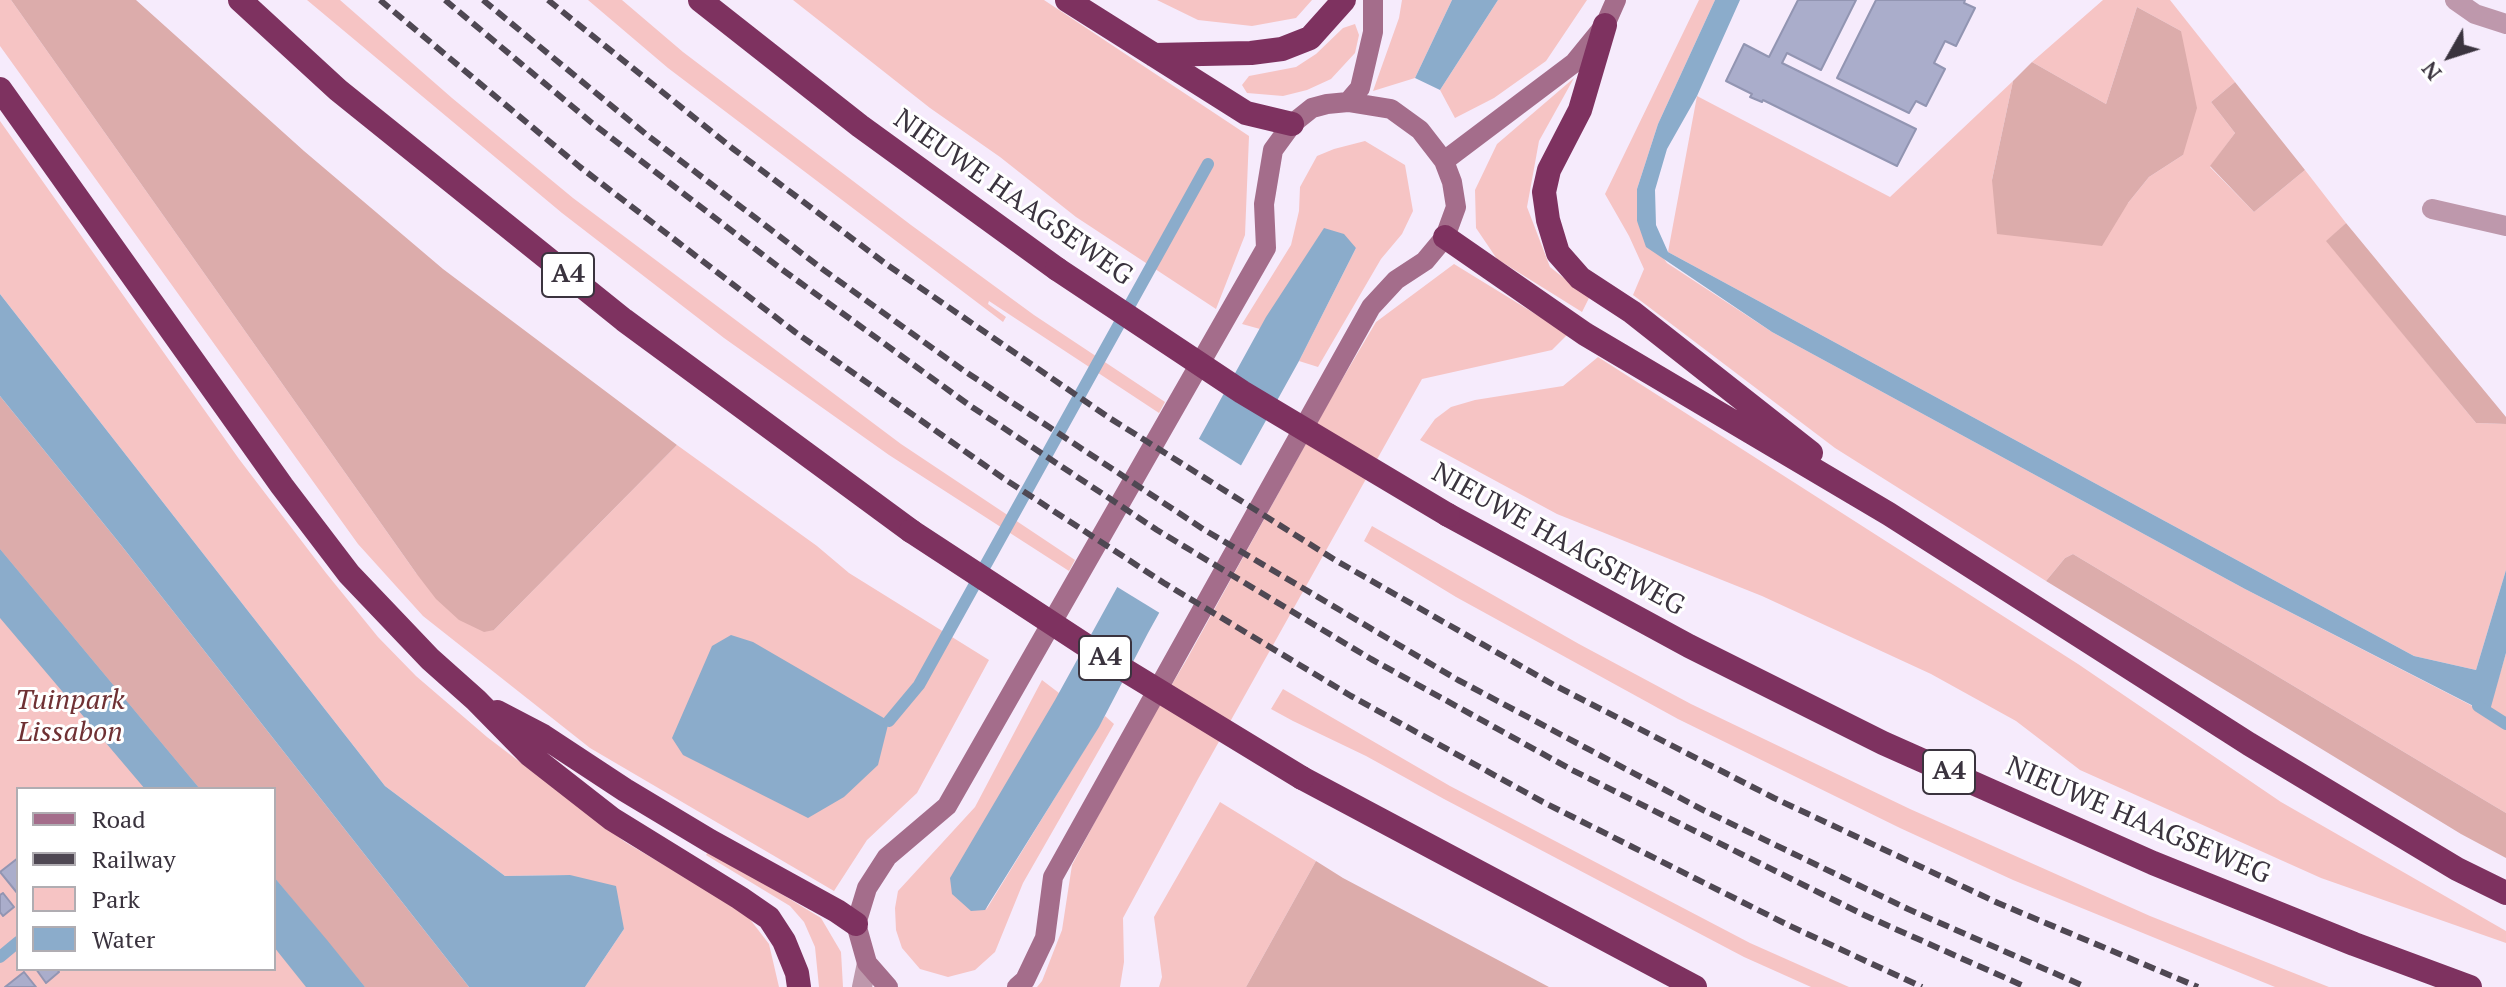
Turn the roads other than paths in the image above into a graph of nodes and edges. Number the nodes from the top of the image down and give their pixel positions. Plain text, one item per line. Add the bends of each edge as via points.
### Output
1 (240, 0) edge
2 (700, 0) edge
3 (1067, 0) edge
4 (1344, 0) edge
5 (1373, 0) edge
6 (1616, 0) edge
7 (2455, 0) edge
8 (2506, 24) edge
9 (1605, 25) junction
10 (1154, 55) junction
11 (0, 89) edge
12 (1348, 102) junction
13 (1292, 124) junction
14 (1444, 161) junction
15 (2432, 209) dead end
16 (2506, 226) edge
17 (1445, 237) junction
18 (1889, 514) junction
19 (476, 700) junction
20 (2506, 893) edge
21 (856, 924) junction
22 (867, 963) junction
23 (799, 987) edge
24 (862, 987) edge
25 (888, 987) edge
26 (1017, 987) edge
27 (1695, 987) edge
28 (2470, 987) edge

1 - 27 highway, A4, bridge via 338,90 624,320 911,531 1302,778
2 - 28 highway, NIEUWE HAAGSEWEG / A4, bridge via 860,126 1057,269 1242,392 1448,515 1689,646 1883,743 2153,863
3 - 10 highway
4 - 10 highway via 1310,38 1282,49
5 - 12 main road via 1373,32 1360,88
6 - 9 main road
7 - 8 street via 2475,14
9 - 14 main road via 1574,63
9 - 18 highway via 1580,110 1549,170 1544,192 1558,253 1580,278 1632,312
10 - 13 highway via 1246,113
11 - 19 highway via 349,574
12 - 13 main road via 1312,108
12 - 14 main road via 1391,109 1420,130
13 - 21 main road via 1273,150 1264,204 1266,248 947,806 887,857 867,888
14 - 17 main road via 1456,207
15 - 16 street
17 - 18 highway via 1585,334
17 - 26 main road via 1371,307 1053,877 1045,938
18 - 20 highway via 2249,744
19 - 21 highway
19 - 23 highway via 530,755 612,819 769,918 784,941
21 - 22 main road
22 - 24 street
22 - 25 main road

